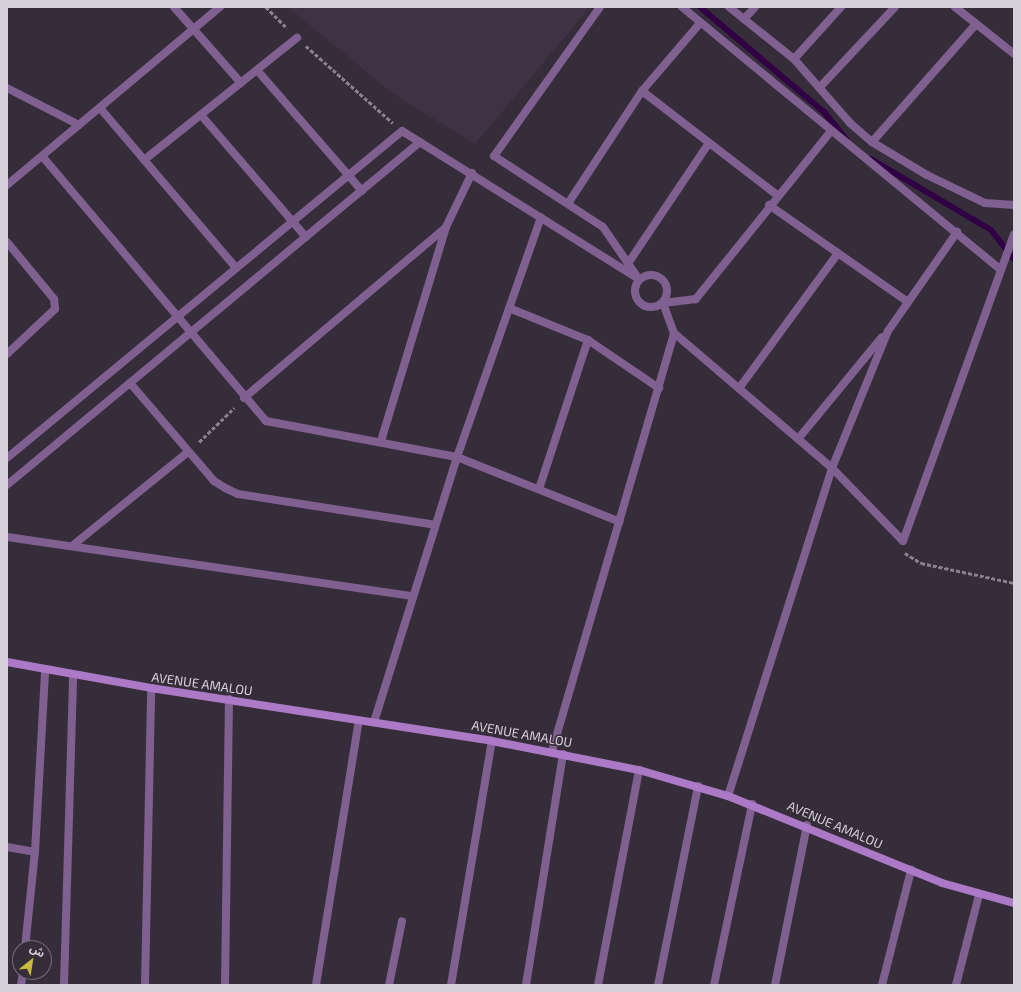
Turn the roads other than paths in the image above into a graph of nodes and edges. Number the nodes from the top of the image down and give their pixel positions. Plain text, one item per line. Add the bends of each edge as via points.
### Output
1 (174, 7) edge
2 (220, 7) edge
3 (600, 7) edge
4 (682, 7) edge
5 (729, 7) edge
6 (755, 7) edge
7 (841, 7) edge
8 (895, 7) edge
9 (958, 8) edge
10 (744, 19) junction
11 (700, 23) junction
12 (976, 24) junction
13 (194, 29) junction
14 (297, 38) road end
15 (1014, 54) edge
16 (794, 59) junction
17 (257, 70) junction
18 (241, 83) junction
19 (821, 86) junction
20 (7, 88) edge
21 (642, 91) junction
22 (100, 108) junction
23 (200, 115) junction
24 (79, 125) junction
25 (831, 131) junction
26 (420, 142) junction
27 (872, 142) junction
28 (709, 143) junction
29 (42, 156) junction
30 (144, 160) junction
31 (472, 173) junction
32 (348, 175) junction
33 (7, 185) edge
34 (362, 191) junction
35 (777, 195) junction
36 (569, 202) junction
37 (1014, 205) edge
38 (769, 206) junction
39 (541, 217) junction
40 (292, 221) junction
41 (446, 227) junction
42 (957, 232) junction
43 (1014, 234) edge
44 (306, 237) junction
45 (7, 242) edge
46 (838, 253) junction
47 (629, 262) junction
48 (236, 268) junction
49 (1000, 269) junction
50 (639, 280) junction
51 (908, 302) junction
52 (663, 303) junction
53 (509, 308) junction
54 (178, 316) junction
55 (888, 331) junction
56 (192, 332) junction
57 (674, 333) junction
58 (588, 340) junction
59 (7, 354) edge
60 (130, 383) junction
61 (740, 387) junction
62 (659, 388) junction
63 (244, 398) junction
64 (798, 439) junction
65 (381, 441) junction
66 (188, 452) junction
67 (457, 457) junction
68 (7, 458) edge
69 (832, 468) junction
70 (7, 485) edge
71 (539, 489) junction
72 (620, 522) junction
73 (435, 525) junction
74 (7, 536) edge
75 (72, 546) junction
76 (411, 596) junction
77 (7, 662) edge
78 (45, 671) junction
79 (73, 676) junction
80 (151, 688) junction
81 (229, 699) junction
82 (359, 720) junction
83 (374, 722) junction
84 (492, 740) junction
85 (552, 751) junction
86 (563, 754) junction
87 (639, 770) junction
88 (698, 786) junction
89 (728, 796) junction
90 (752, 804) junction
91 (807, 825) junction
92 (7, 847) edge
93 (35, 852) junction
94 (911, 870) junction
95 (979, 895) junction
96 (1014, 903) edge
97 (402, 921) dead end
98 (26, 940) edge
99 (64, 985) edge
100 (145, 985) edge
101 (225, 985) edge
102 (316, 985) edge
103 (389, 985) edge
104 (451, 985) edge
105 (526, 985) edge
106 (598, 985) edge
107 (658, 985) edge
108 (714, 985) edge
109 (775, 985) edge
110 (882, 985) edge
111 (956, 985) edge

1 - 13 street
2 - 13 street
3 - 36 street via 494,156
4 - 11 street
5 - 10 street
6 - 10 street
7 - 16 street
8 - 19 street
9 - 12 street
10 - 16 street
11 - 21 street
11 - 25 street
12 - 15 street
12 - 27 street
13 - 18 street
13 - 22 street
14 - 17 street
16 - 19 street
17 - 18 street
17 - 32 street
18 - 23 street
19 - 27 street via 850,122
20 - 24 street
21 - 28 street
21 - 36 street
22 - 24 street
22 - 30 street
23 - 30 street
23 - 40 street
24 - 29 street
25 - 35 street
25 - 42 street
26 - 31 street
26 - 32 street via 402,130
26 - 34 street
27 - 37 street via 927,175 985,203
28 - 35 street
28 - 47 street
29 - 33 street
29 - 54 street
30 - 48 street
31 - 39 street
31 - 41 street
32 - 34 street
32 - 40 street
34 - 44 street
35 - 38 street
36 - 47 street via 603,227
38 - 46 street
38 - 52 street via 696,299
39 - 50 street
39 - 53 street
40 - 44 street
40 - 48 street
41 - 63 street
41 - 65 street
42 - 49 street
42 - 51 street
43 - 49 street
44 - 56 street
45 - 59 street via 54,299 55,309
46 - 51 street
46 - 61 street
47 - 50 street
48 - 54 street
49 - 69 street via 903,541
50 - 52 street via 635,291 639,302 651,307
50 - 52 street via 651,275 663,280 668,291
51 - 55 street
52 - 57 street
53 - 58 street
53 - 67 street
54 - 56 street
54 - 68 street
55 - 64 street
55 - 69 street
56 - 60 street
56 - 63 street
57 - 61 street
57 - 62 street
58 - 62 street
58 - 71 street
60 - 66 street
60 - 70 street
61 - 64 street
62 - 72 street
63 - 65 street via 273,424
64 - 69 street
65 - 67 street
66 - 73 street via 214,481 238,494
66 - 75 street
67 - 71 street
67 - 73 street
69 - 89 street
71 - 72 street
72 - 85 street
73 - 76 street
74 - 75 street
75 - 76 street
76 - 83 street
77 - 78 main road, AVENUE AMALOU
78 - 79 main road, AVENUE AMALOU
78 - 93 street
79 - 80 main road, AVENUE AMALOU
79 - 99 street
80 - 81 main road, AVENUE AMALOU
80 - 100 street
81 - 82 main road, AVENUE AMALOU
81 - 101 street
82 - 83 main road, AVENUE AMALOU
82 - 102 street
83 - 84 main road, AVENUE AMALOU
84 - 85 main road, AVENUE AMALOU
84 - 104 street
85 - 86 main road, AVENUE AMALOU
86 - 87 main road, AVENUE AMALOU
86 - 105 street
87 - 88 main road, AVENUE AMALOU
87 - 106 street
88 - 89 main road, AVENUE AMALOU
88 - 107 street
89 - 90 main road, AVENUE AMALOU
90 - 91 main road, AVENUE AMALOU
90 - 108 street
91 - 94 main road, AVENUE AMALOU
91 - 109 street
92 - 93 street
93 - 98 street
94 - 95 main road, AVENUE AMALOU
94 - 110 street
95 - 96 main road, AVENUE AMALOU
95 - 111 street
97 - 103 street

